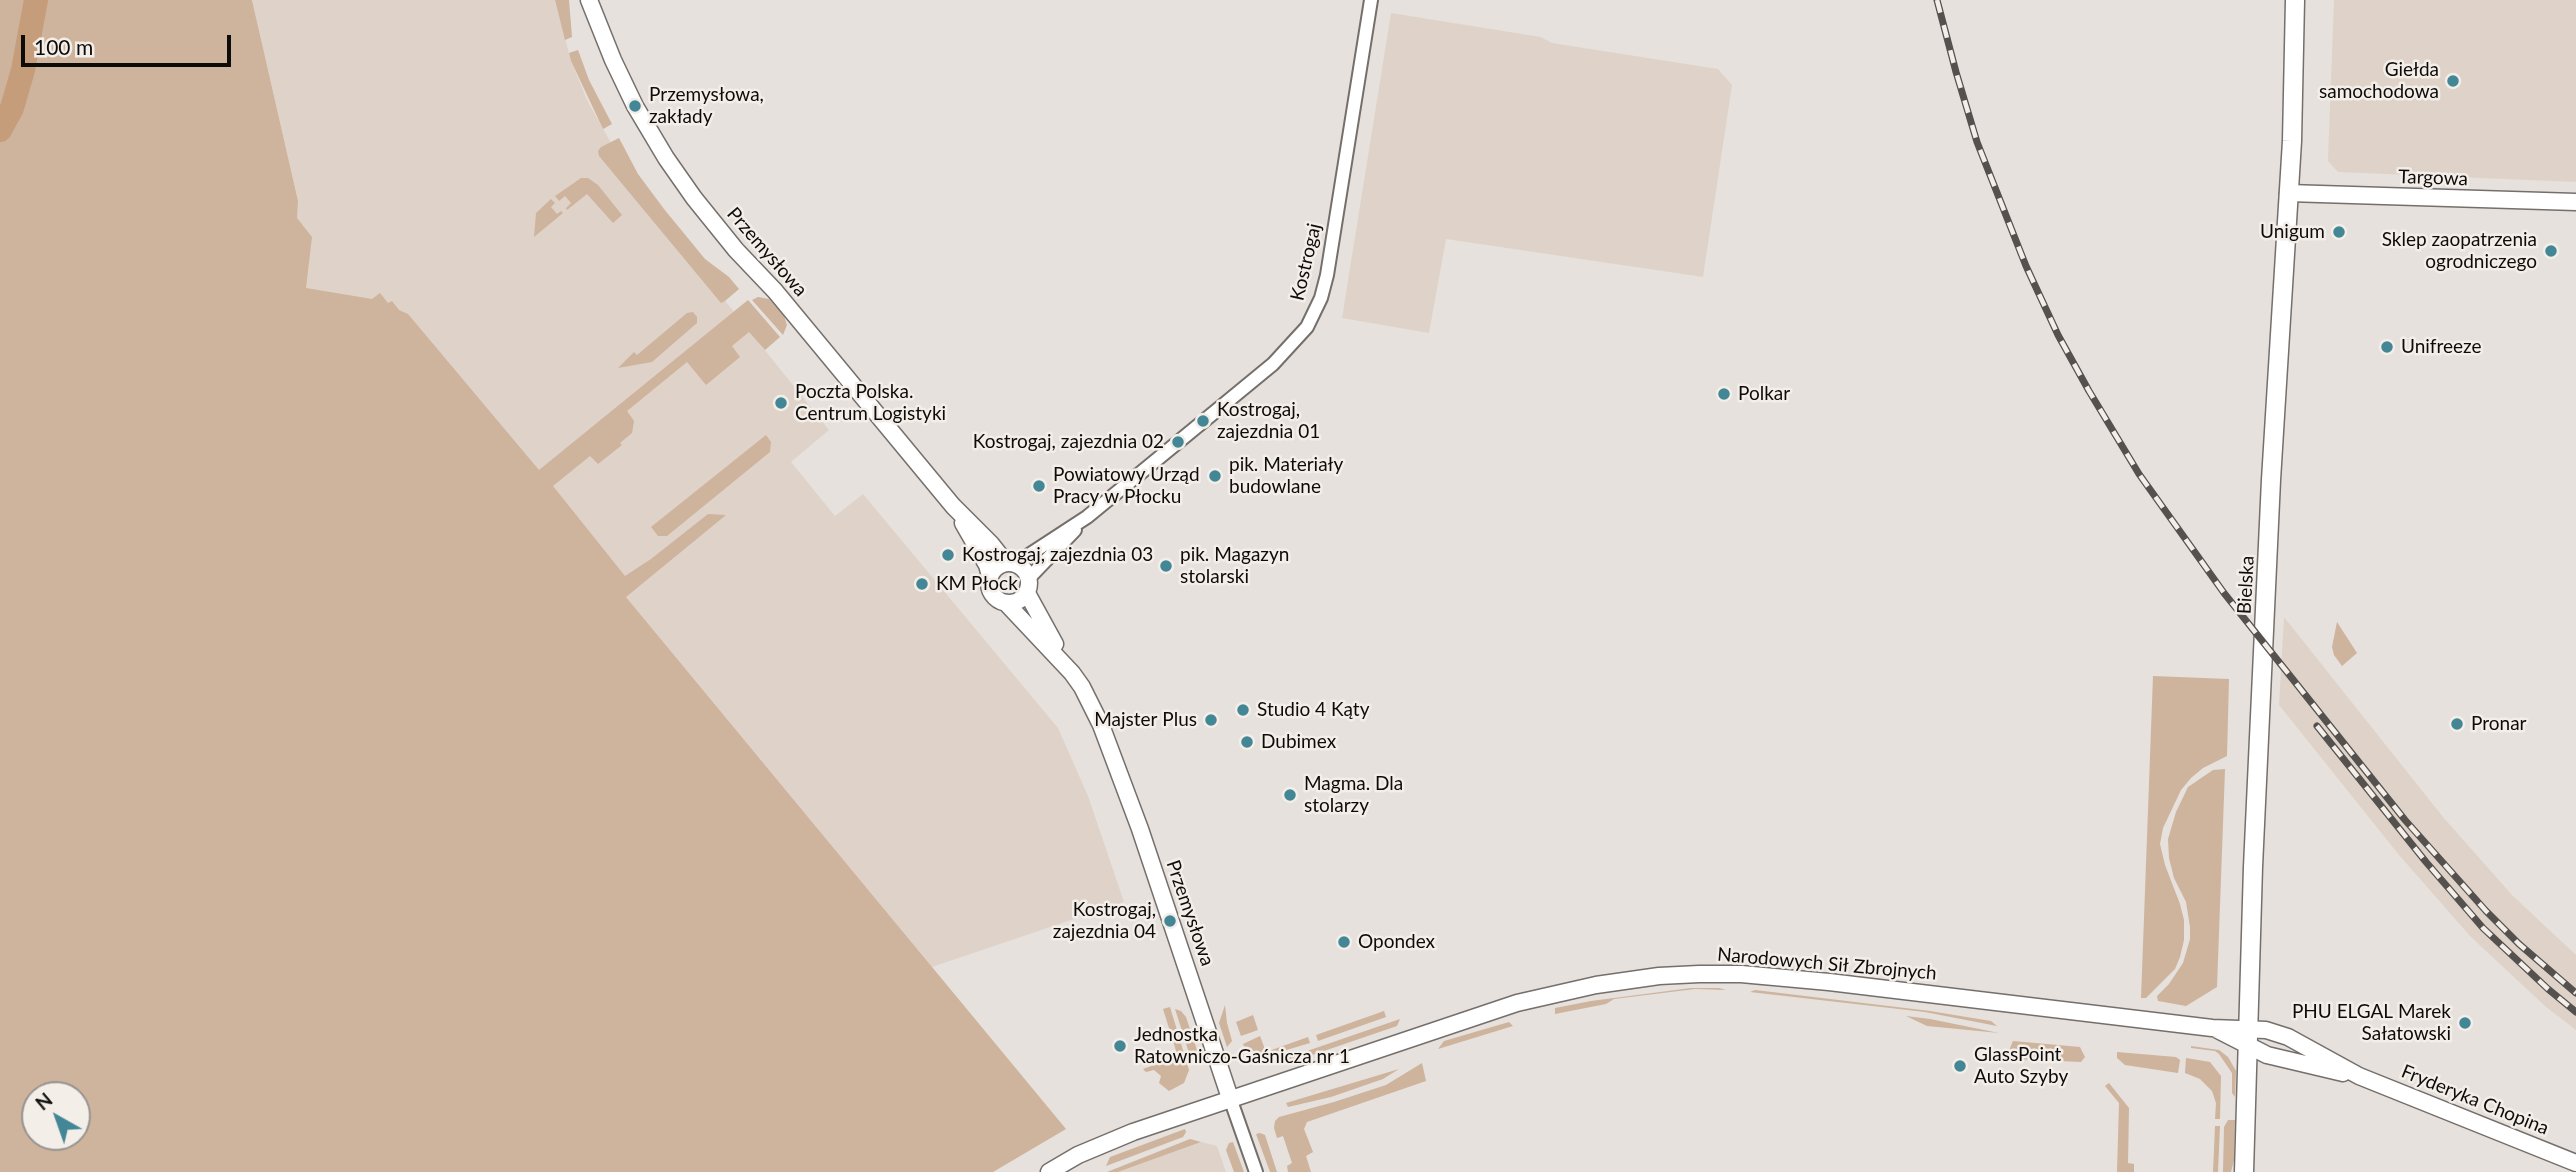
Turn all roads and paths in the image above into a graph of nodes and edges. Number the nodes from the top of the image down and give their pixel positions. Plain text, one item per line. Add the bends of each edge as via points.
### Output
1 (589, 0) edge
2 (1371, 0) edge
3 (2295, 0) edge
4 (2288, 193) junction
5 (2576, 202) edge
6 (953, 506) junction
7 (1087, 517) junction
8 (1011, 564) junction
9 (990, 576) junction
10 (1028, 585) junction
11 (1007, 604) junction
12 (1072, 673) junction
13 (2249, 1037) junction
14 (2359, 1076) junction
15 (1230, 1098) junction
16 (2576, 1163) edge
17 (1049, 1172) edge
18 (1256, 1172) edge
19 (2244, 1172) edge

1 - 6 street, Przemysłowa via 635,106 687,189
2 - 7 street, Kostrogaj via 1327,275 1313,316 1273,364
3 - 4 main road, Bielska
4 - 5 street, Targowa
4 - 13 main road, Bielska via 2253,867
6 - 8 street, Przemysłowa
6 - 9 street, Przemysłowa
7 - 8 street, Kostrogaj
7 - 10 street, Kostrogaj
8 - 9 street via 996,568
8 - 10 street via 1024,569
9 - 11 street via 993,596
10 - 11 street via 1019,601
10 - 12 street, Przemysłowa
11 - 12 street, Przemysłowa
12 - 15 street, Przemysłowa via 1109,743
13 - 14 street, Fryderyka Chopina via 2286,1061
13 - 14 street, Fryderyka Chopina via 2266,1030 2288,1037
13 - 15 street, Narodowych Sił Zbrojnych via 2212,1028 1816,981 1741,974 1680,975 1545,996
13 - 19 main road, Bielska
14 - 16 street, Fryderyka Chopina
15 - 17 street, Narodowych Sił Zbrojnych via 1108,1142
15 - 18 street, Przemysłowa

